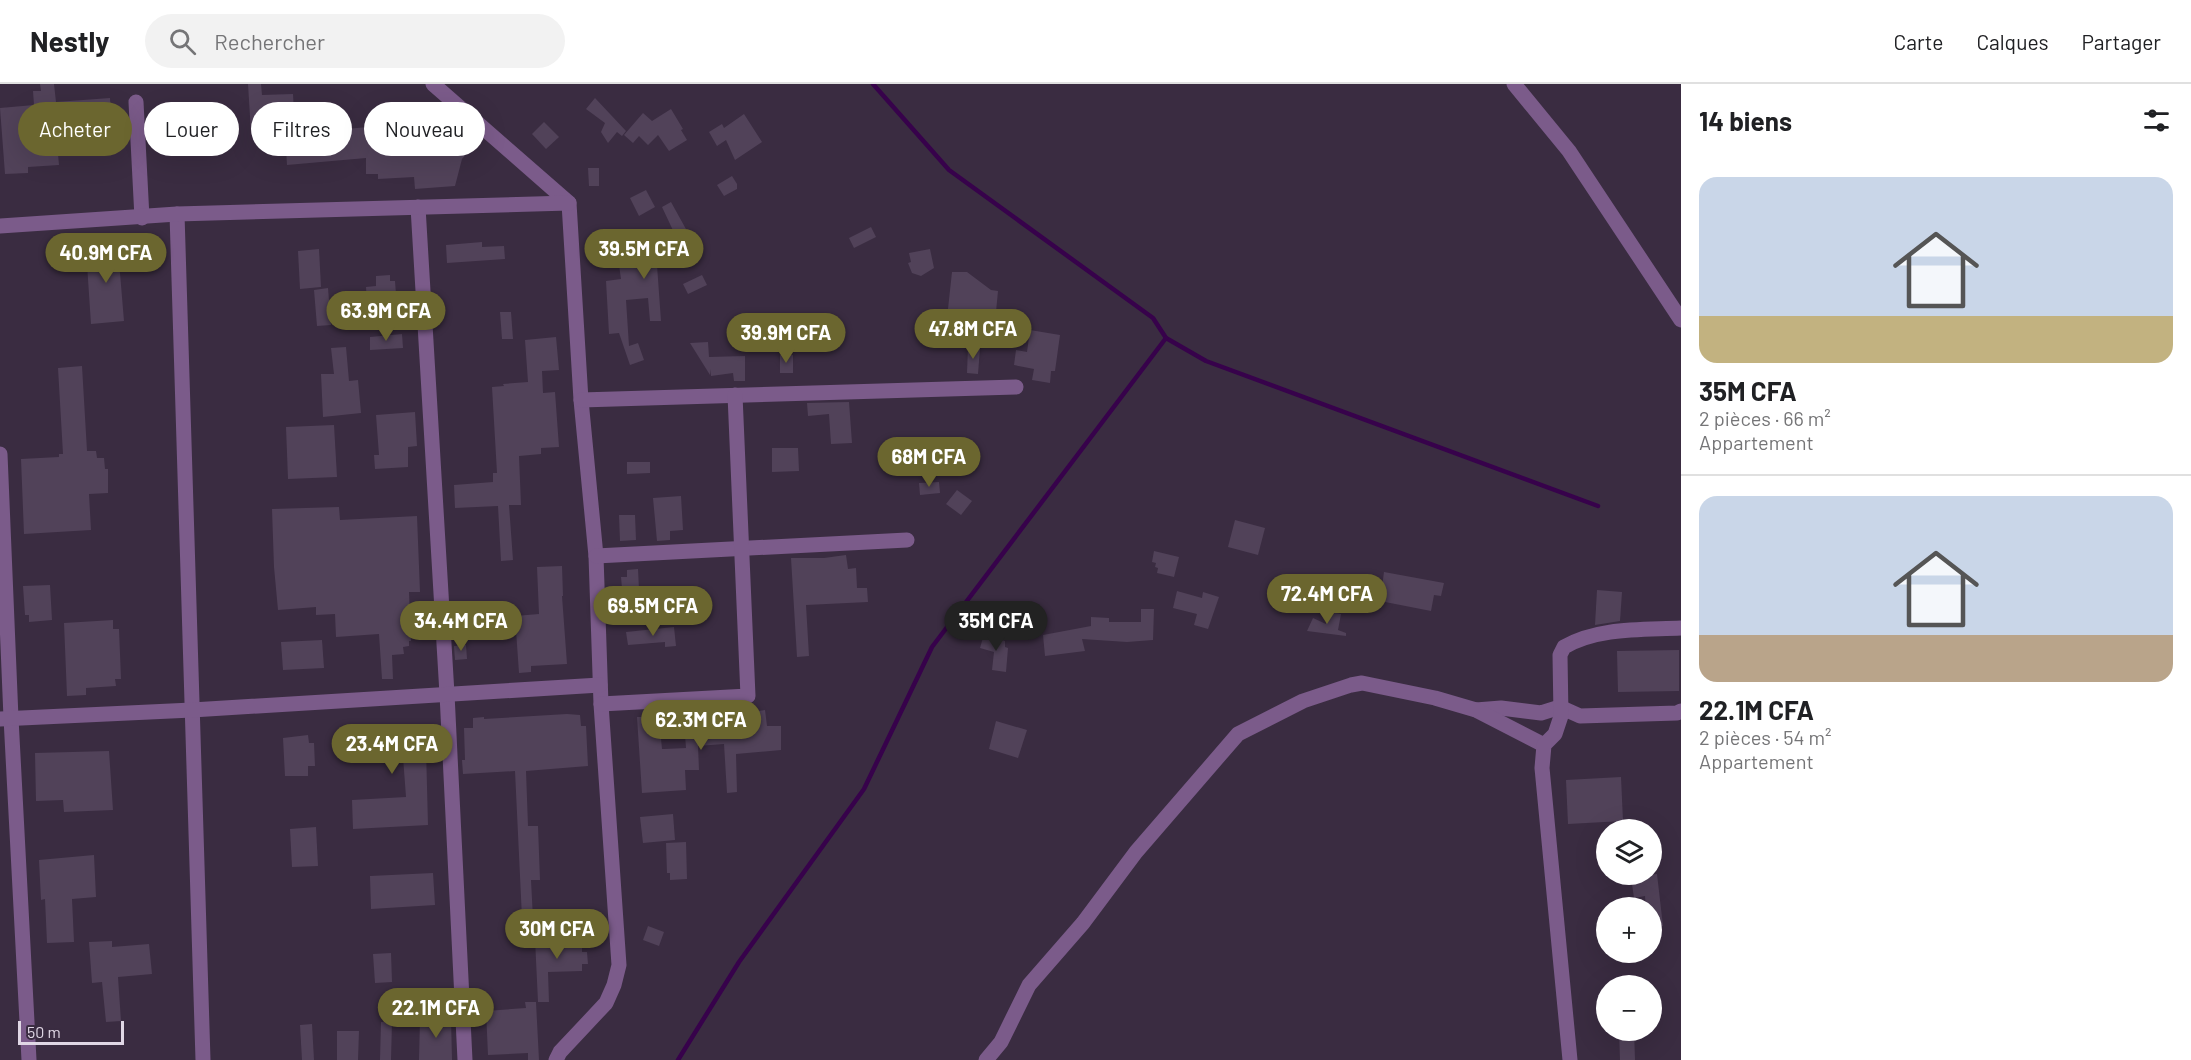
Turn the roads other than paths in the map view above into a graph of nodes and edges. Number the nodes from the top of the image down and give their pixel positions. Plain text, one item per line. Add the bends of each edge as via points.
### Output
1 (434, 84) edge
2 (1514, 84) edge
3 (136, 102) dead end
4 (569, 203) junction
5 (418, 207) junction
6 (177, 214) junction
7 (142, 218) junction
8 (0, 226) edge
9 (1681, 320) edge
10 (1016, 387) dead end
11 (735, 395) junction
12 (581, 400) junction
13 (0, 454) edge
14 (908, 540) dead end
15 (741, 550) junction
16 (596, 556) junction
17 (1681, 628) edge
18 (600, 685) junction
19 (447, 694) junction
20 (601, 704) junction
21 (1560, 707) junction
22 (192, 710) junction
23 (1476, 710) junction
24 (1681, 711) edge
25 (5, 719) edge
26 (1544, 745) junction
27 (29, 1060) edge
28 (203, 1060) edge
29 (465, 1060) edge
30 (556, 1060) edge
31 (986, 1060) edge
32 (1570, 1060) edge

1 - 4 street
2 - 9 street via 1569,151
3 - 7 street
4 - 5 street
4 - 12 street
5 - 6 street
5 - 19 street
6 - 7 street
6 - 22 street
7 - 8 street
10 - 11 street
11 - 12 street
11 - 15 street
12 - 16 street
13 - 25 street
14 - 15 street
15 - 16 street
15 - 20 street via 748,696
16 - 18 street
17 - 21 street via 1616,632 1564,647 1560,656
18 - 19 street
18 - 20 street
19 - 22 street
19 - 29 street
20 - 30 street via 619,964 606,1003
21 - 23 street via 1541,713 1501,708
21 - 24 street via 1580,716
21 - 26 street via 1555,734
22 - 25 street
22 - 28 street
23 - 26 street
23 - 31 street via 1362,683 1303,701 1238,734 1029,985 1001,1042
25 - 27 street
26 - 32 street via 1542,768

